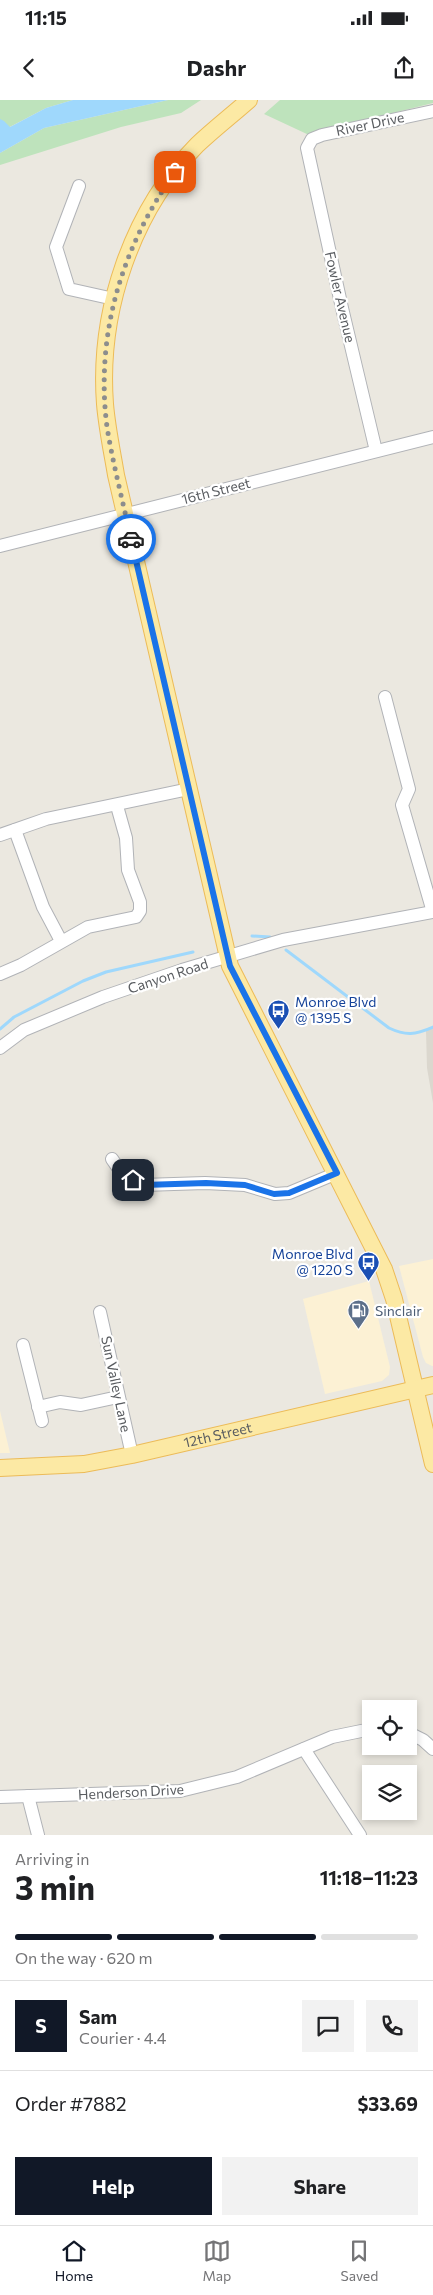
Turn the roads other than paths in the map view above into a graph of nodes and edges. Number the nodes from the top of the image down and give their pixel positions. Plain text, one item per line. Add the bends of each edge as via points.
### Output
1 (248, 101) edge
2 (433, 111) edge
3 (309, 143) joint
4 (79, 186) dead end
5 (114, 299) junction
6 (433, 437) edge
7 (376, 451) junction
8 (125, 514) junction
9 (0, 546) edge
10 (385, 697) dead end
11 (189, 789) junction
12 (117, 806) junction
13 (15, 830) junction
14 (0, 835) edge
15 (433, 912) edge
16 (61, 941) junction
17 (228, 956) junction
18 (0, 974) edge
19 (0, 1048) edge
20 (112, 1159) dead end
21 (337, 1173) junction
22 (100, 1312) dead end
23 (23, 1345) dead end
24 (433, 1385) edge
25 (415, 1389) junction
26 (118, 1397) junction
27 (38, 1407) junction
28 (42, 1421) dead end
29 (132, 1455) junction
30 (433, 1464) edge
31 (0, 1468) edge
32 (362, 1731) edge
33 (417, 1737) edge
34 (304, 1749) junction
35 (433, 1749) edge
36 (28, 1796) junction
37 (0, 1797) edge
38 (38, 1835) edge
39 (360, 1835) edge

1 - 5 main road via 197,146 158,196 131,249
2 - 3 street, River Drive via 322,135
3 - 7 street, Fowler Avenue via 307,153
4 - 5 street via 56,247 62,270 69,289
5 - 8 main road via 107,342 105,403
6 - 7 street, 16th Street
7 - 8 street, 16th Street
8 - 9 street, 16th Street
8 - 11 main road
10 - 15 street via 409,789 402,805
11 - 12 street
11 - 17 main road
12 - 13 street via 46,819
12 - 16 street via 126,838 128,870 140,902 140,911 136,917 88,927
13 - 14 street
13 - 16 street via 43,907
15 - 17 street, Canyon Road via 322,931
16 - 18 street
17 - 19 street, Canyon Road via 103,997 24,1030
17 - 21 main road via 248,1003
20 - 21 street via 123,1175 144,1185 245,1185 274,1194 289,1193
21 - 25 main road via 384,1269
22 - 26 street, Sun Valley Lane
23 - 27 street
24 - 25 main road, 12th Street
25 - 29 main road, 12th Street
25 - 30 main road
26 - 27 street via 81,1405 60,1402
26 - 29 street, Sun Valley Lane
27 - 28 street
29 - 31 main road, 12th Street via 84,1464
32 - 34 street, Henderson Drive via 332,1737
33 - 35 street
34 - 36 street, Henderson Drive via 236,1777 180,1791
34 - 39 street
36 - 37 street, Henderson Drive
36 - 38 street

